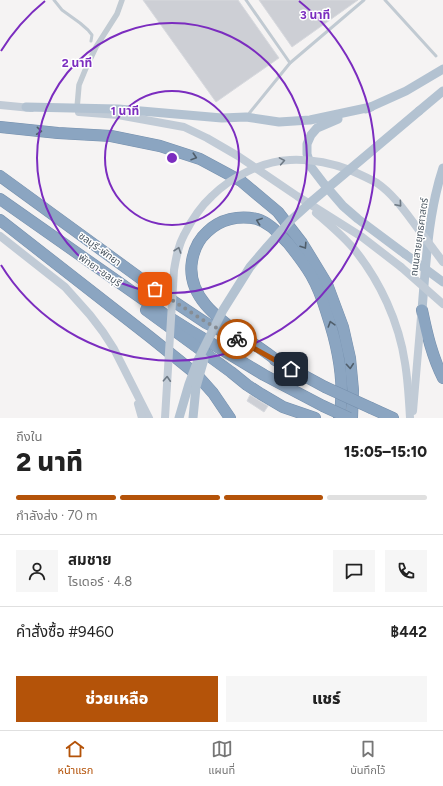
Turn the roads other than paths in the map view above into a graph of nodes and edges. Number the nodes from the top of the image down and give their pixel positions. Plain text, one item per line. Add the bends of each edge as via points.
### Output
1 (54, 0) edge
2 (122, 0) edge
3 (246, 0) edge
4 (364, 0) edge
5 (385, 0) edge
6 (91, 41) dead end
7 (436, 56) dead end
8 (290, 63) junction
9 (443, 69) edge
10 (443, 91) edge
11 (0, 105) edge
12 (26, 107) junction
13 (371, 107) junction
14 (77, 108) junction
15 (246, 118) junction
16 (0, 127) edge
17 (443, 168) edge
18 (0, 176) edge
19 (298, 196) junction
20 (0, 199) edge
21 (0, 220) edge
22 (0, 236) edge
23 (58, 240) junction
24 (443, 262) edge
25 (443, 282) edge
26 (443, 304) edge
27 (223, 310) junction
28 (422, 310) junction
29 (280, 362) junction
30 (443, 378) edge
31 (133, 387) junction
32 (142, 418) edge
33 (149, 418) edge
34 (165, 418) edge
35 (180, 418) edge
36 (193, 418) edge
37 (230, 418) edge
38 (315, 418) edge
39 (339, 418) edge
40 (349, 418) edge
41 (352, 418) edge
42 (393, 418) edge
43 (411, 418) edge

1 - 6 lane via 62,10 88,30 92,35
2 - 14 street via 117,14 86,68
3 - 8 lane
4 - 8 lane
5 - 7 lane
8 - 15 lane
9 - 13 main road via 406,92
10 - 27 main road, bridge via 291,220 250,267
11 - 12 main road
12 - 14 main road
12 - 19 main road via 118,116 184,127 238,156
13 - 15 main road via 310,120 279,122
13 - 25 main road, bridge via 317,128 307,144 311,167 343,206
14 - 15 main road
16 -> 41 highway via 111,136 160,146 200,159 241,182 278,212 302,243 327,284 343,327 350,358
17 - 28 main road, ถนนสายยุทธศาสตร์ via 429,233
18 - 29 highway, ชลบุรี-พัทยา via 155,289 206,322
19 - 26 main road, bridge via 362,237
19 - 43 main road via 354,249 381,291 395,322 403,351
20 - 23 highway, พัทยา-ชลบุรี
21 - 37 highway via 196,374
22 - 31 main road via 65,287 86,310 114,349
23 - 38 highway via 134,302 254,390 283,407
23 - 40 highway, พัทยา-ชลบุรี, bridge via 191,331 264,375
34 -> 24 main road, bridge via 174,270 183,236 212,195 248,171 290,160 316,161 360,174 390,194
27 - 35 main road, bridge via 198,360
27 - 36 main road, bridge via 202,362
28 - 30 highway via 432,354
28 - 43 main road
39 -> 29 highway via 342,384 339,360 330,321 312,276 298,255 272,227 250,218 227,219 212,226 201,238 194,252 191,268 193,284 211,312
29 - 42 highway, ชลบุรี-พัทยา, bridge via 325,387
31 - 32 main road
31 - 33 main road

